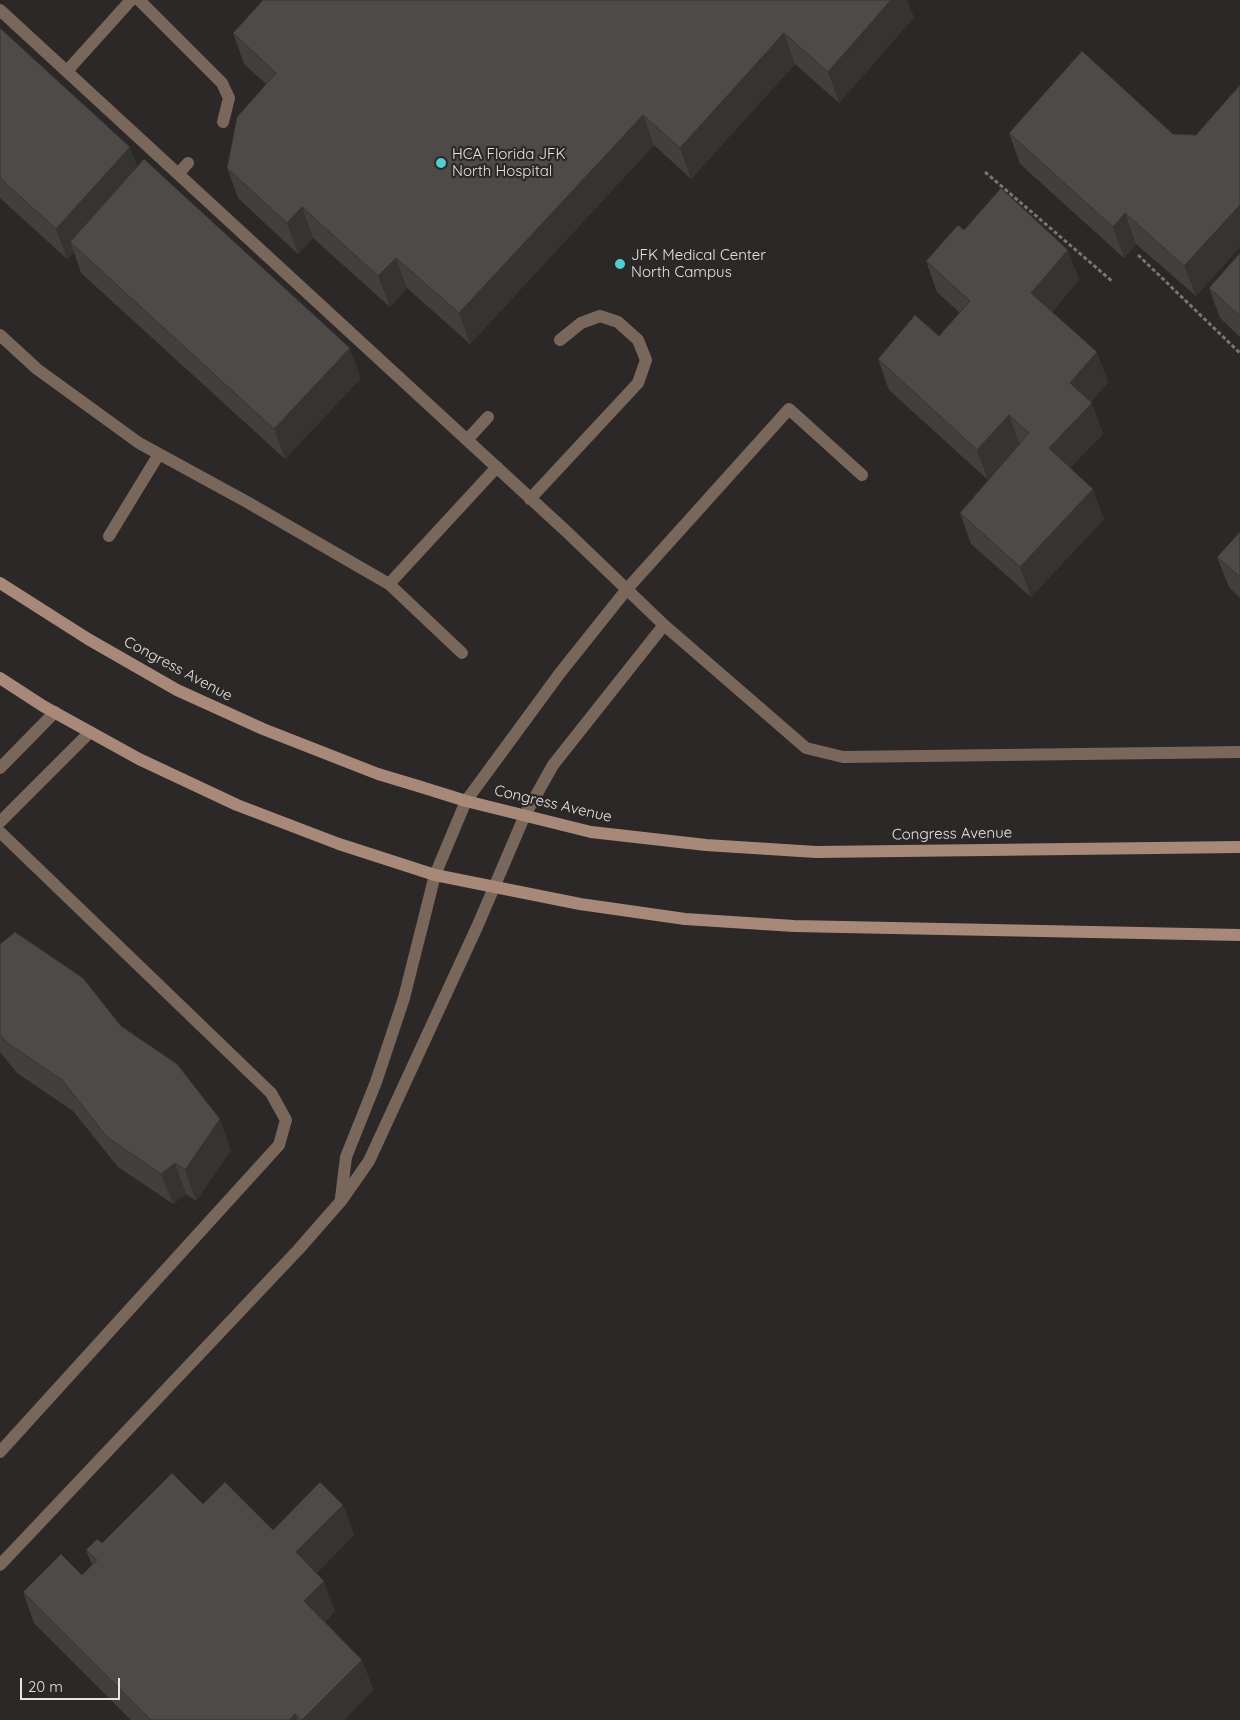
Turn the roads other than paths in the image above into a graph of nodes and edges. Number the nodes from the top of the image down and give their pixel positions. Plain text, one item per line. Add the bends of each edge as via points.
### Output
1 (131, 0) edge
2 (139, 0) edge
3 (0, 10) edge
4 (67, 71) junction
5 (223, 122) dead end
6 (188, 163) dead end
7 (178, 174) junction
8 (0, 335) edge
9 (560, 340) dead end
10 (488, 417) dead end
11 (467, 440) junction
12 (159, 454) junction
13 (497, 467) junction
14 (862, 475) dead end
15 (530, 499) junction
16 (110, 536) dead end
17 (0, 583) edge
18 (389, 584) junction
19 (628, 589) junction
20 (664, 625) junction
21 (462, 653) dead end
22 (0, 678) edge
23 (55, 712) junction
24 (90, 732) junction
25 (1240, 752) edge
26 (0, 768) edge
27 (466, 801) junction
28 (525, 815) junction
29 (0, 822) edge
30 (0, 832) edge
31 (1240, 848) edge
32 (435, 875) junction
33 (495, 887) junction
34 (1240, 935) edge
35 (341, 1201) junction
36 (0, 1452) edge
37 (0, 1565) edge

1 - 4 lane
2 - 5 lane via 222,83 229,98
3 - 4 lane
4 - 7 lane
6 - 7 lane
7 - 11 lane
8 - 12 lane via 37,369
9 - 15 lane via 581,323 600,316 618,322 638,340 646,360 638,383
10 - 11 lane
11 - 13 lane
12 - 16 lane
12 - 18 lane
13 - 15 lane
13 - 18 lane
14 - 19 lane via 789,409
15 - 19 lane
17 - 27 street, Congress Avenue via 177,690 263,729 369,770
18 - 21 lane
19 - 20 lane
19 - 27 lane via 560,673
20 - 25 lane via 806,748 843,757
20 - 28 lane via 552,765
22 - 23 street
23 - 24 street
23 - 26 lane
24 - 29 lane
24 - 32 street via 139,760 237,805 339,844
27 - 28 street, Congress Avenue
27 - 32 lane
28 - 31 street, Congress Avenue via 591,832 706,845 816,852
28 - 33 lane
30 - 36 lane via 272,1093 286,1120 279,1145
32 - 33 street
32 - 35 lane via 404,998 346,1157
33 - 34 street via 685,920 794,926
33 - 35 lane via 370,1161
35 - 37 lane

